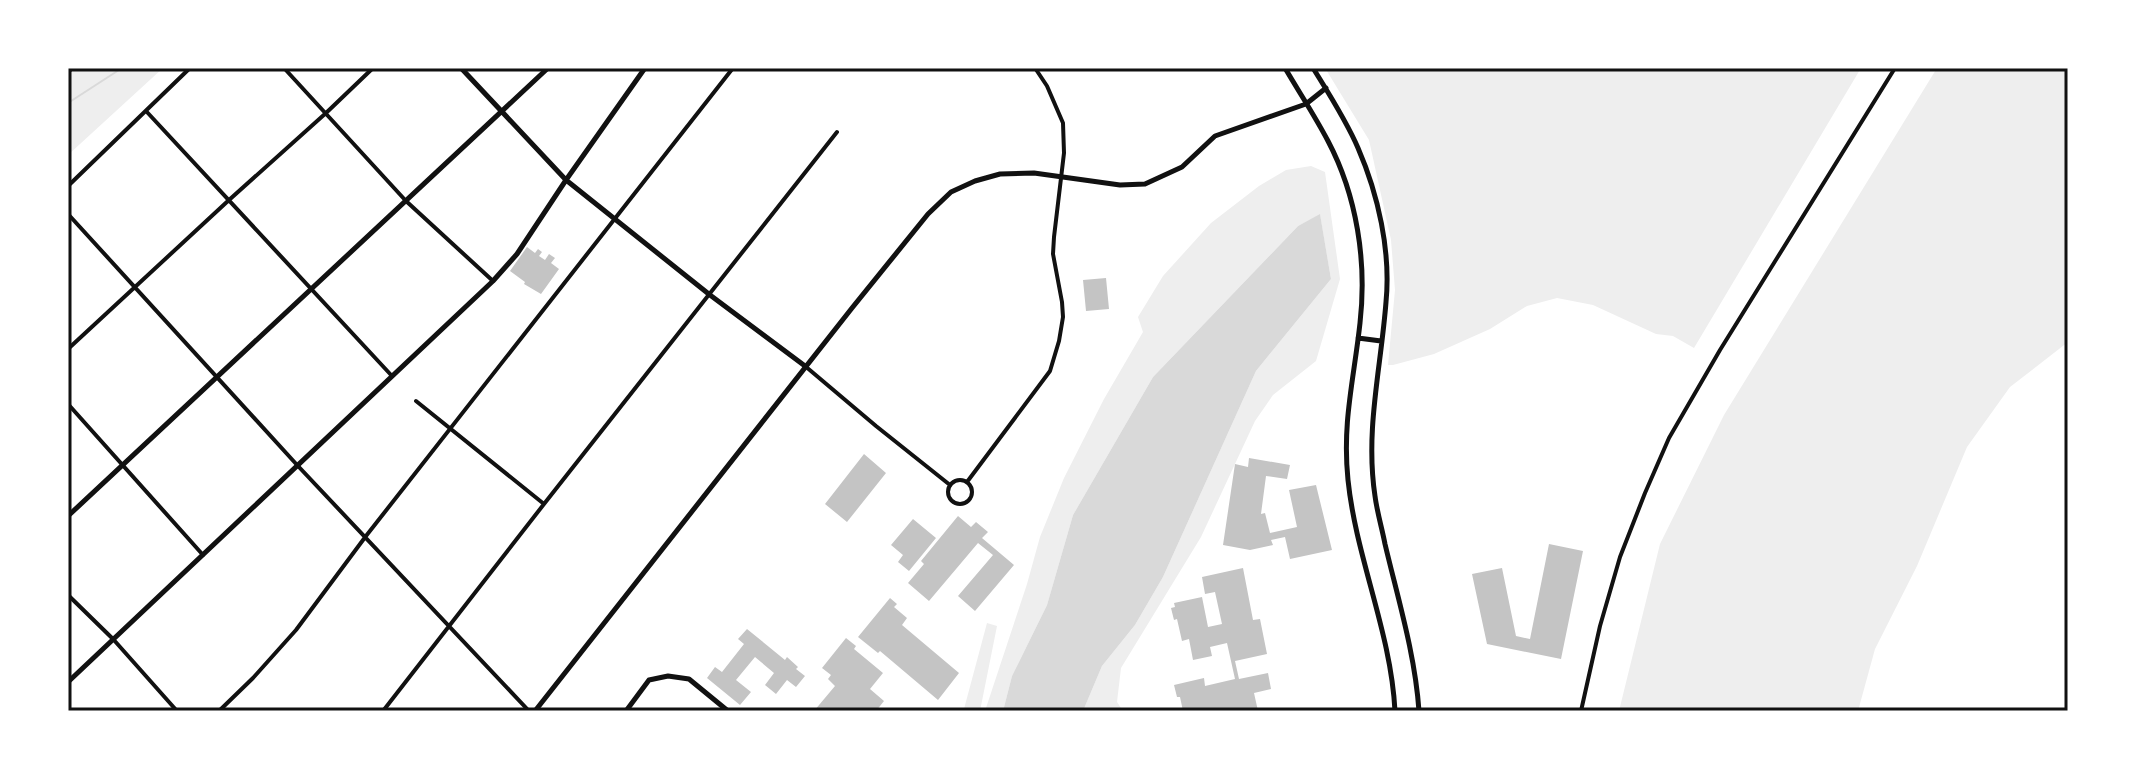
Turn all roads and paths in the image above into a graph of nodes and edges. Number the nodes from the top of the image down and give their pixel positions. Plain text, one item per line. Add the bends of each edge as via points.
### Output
1 (190, 68) edge
2 (284, 68) edge
3 (373, 68) edge
4 (461, 68) edge
5 (548, 68) edge
6 (645, 68) edge
7 (733, 68) edge
8 (1035, 68) edge
9 (1285, 68) edge
10 (1313, 68) edge
11 (1895, 68) edge
12 (1326, 88) junction
13 (1306, 104) junction
14 (146, 111) junction
15 (501, 111) junction
16 (326, 113) junction
17 (837, 132) dead end
18 (1061, 177) junction
19 (566, 180) junction
20 (68, 186) edge
21 (229, 200) junction
22 (406, 201) junction
23 (68, 214) edge
24 (615, 217) junction
25 (493, 281) junction
26 (133, 287) junction
27 (311, 289) junction
28 (710, 295) junction
29 (1358, 338) junction
30 (1381, 341) junction
31 (68, 349) edge
32 (805, 366) junction
33 (392, 376) junction
34 (218, 377) junction
35 (416, 401) dead end
36 (68, 404) edge
37 (452, 428) junction
38 (123, 465) junction
39 (298, 466) junction
40 (967, 482) junction
41 (950, 485) junction
42 (544, 504) junction
43 (68, 516) edge
44 (366, 536) junction
45 (203, 555) junction
46 (68, 595) edge
47 (449, 626) junction
48 (113, 639) junction
49 (68, 682) edge
50 (177, 711) edge
51 (219, 711) edge
52 (383, 711) edge
53 (529, 711) edge
54 (535, 711) edge
55 (626, 711) edge
56 (728, 711) edge
57 (1395, 711) edge
58 (1419, 711) edge
59 (1581, 711) edge

1 - 14 street
2 - 16 street
3 - 16 street
4 - 15 main road
5 - 15 main road
6 - 19 main road
7 - 24 street
8 - 18 street via 1063,123
9 - 13 main road
10 - 12 main road
11 - 59 street via 1669,438 1620,557
12 - 13 main road
12 - 30 main road via 1357,146 1378,209 1387,300
13 - 18 main road via 1215,136 1182,167 1145,184
13 - 29 main road via 1329,143 1354,216 1363,290
14 - 20 street
14 - 21 street
15 - 19 main road
15 - 22 main road
16 - 21 street
16 - 22 street
17 - 28 street
18 - 32 main road via 1000,174 951,192
18 - 40 street via 1053,254 1063,317 1050,371
19 - 24 main road
19 - 25 main road
21 - 26 street
21 - 27 street
22 - 25 street
22 - 27 main road
23 - 26 street
24 - 28 main road
24 - 37 street
25 - 33 main road
26 - 31 street
26 - 34 street
27 - 33 street
27 - 34 main road
28 - 32 main road
28 - 42 street
29 - 30 main road
29 - 57 main road via 1346,426 1348,482 1391,669
30 - 58 main road via 1371,444 1375,497
32 - 41 street
32 - 54 main road
33 - 39 main road
34 - 38 main road
34 - 39 street
35 - 37 street
36 - 38 street
37 - 42 street
37 - 44 street
38 - 43 main road
38 - 45 street
39 - 44 street
39 - 45 main road
40 - 41 street
40 - 41 street via 972,492 964,503 950,499
42 - 47 street
44 - 47 street
44 - 51 street via 296,630
45 - 48 main road
46 - 48 street
47 - 52 street
47 - 53 street
48 - 49 main road
48 - 50 street
55 - 56 main road via 649,680 668,676 689,679

